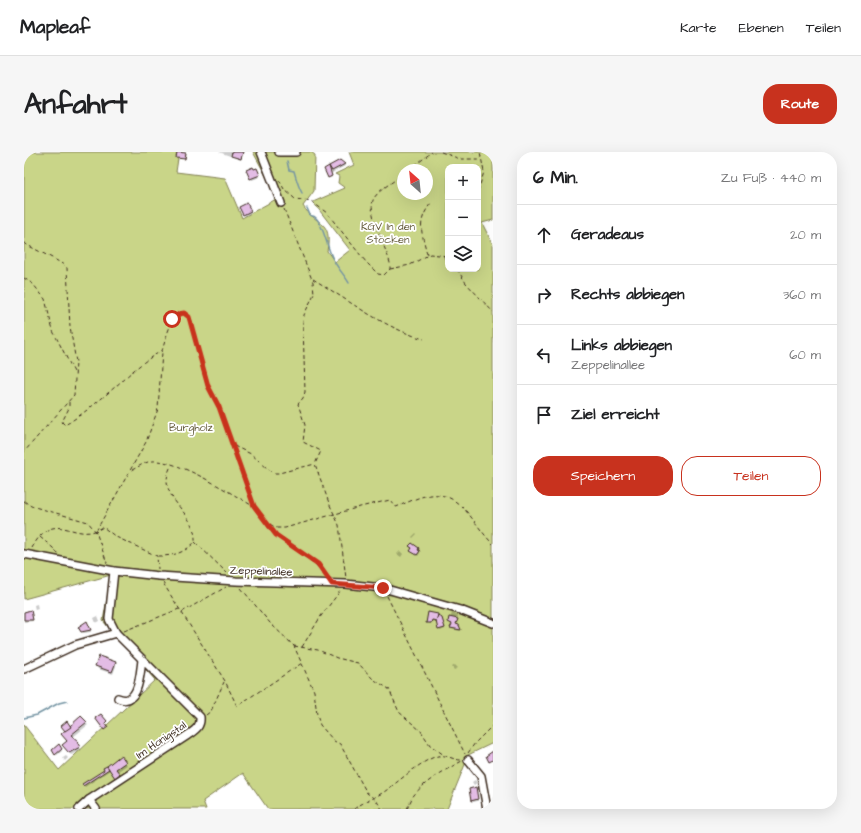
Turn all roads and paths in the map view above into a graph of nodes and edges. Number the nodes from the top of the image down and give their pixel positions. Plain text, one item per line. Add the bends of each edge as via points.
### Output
1 (261, 152) edge
2 (279, 152) edge
3 (296, 152) edge
4 (432, 152) edge
5 (441, 152) edge
6 (480, 152) edge
7 (481, 159) junction
8 (417, 164) edge
9 (278, 178) dead end
10 (397, 180) edge
11 (481, 182) edge
12 (281, 203) joint
13 (431, 203) dead end
14 (24, 243) edge
15 (427, 255) junction
16 (444, 255) edge
17 (390, 269) junction
18 (458, 272) edge
19 (24, 278) edge
20 (313, 279) junction
21 (493, 312) edge
22 (424, 339) dead end
23 (162, 351) junction
24 (76, 374) junction
25 (69, 402) junction
26 (232, 446) junction
27 (24, 452) edge
28 (315, 464) junction
29 (171, 465) junction
30 (132, 470) junction
31 (24, 501) edge
32 (254, 506) junction
33 (334, 515) junction
34 (267, 523) junction
35 (96, 532) junction
36 (39, 537) junction
37 (195, 542) junction
38 (493, 544) edge
39 (28, 555) edge
40 (157, 556) junction
41 (58, 561) junction
42 (114, 571) junction
43 (158, 576) junction
44 (236, 581) junction
45 (332, 584) junction
46 (345, 584) junction
47 (383, 588) junction
48 (180, 608) junction
49 (182, 612) junction
50 (493, 622) edge
51 (116, 633) junction
52 (294, 646) junction
53 (302, 647) junction
54 (142, 660) junction
55 (302, 662) junction
56 (24, 669) edge
57 (225, 681) junction
58 (118, 698) dead end
59 (200, 717) junction
60 (493, 725) edge
61 (444, 755) junction
62 (465, 760) junction
63 (372, 798) junction
64 (89, 800) junction
65 (80, 809) edge
66 (96, 809) edge
67 (355, 809) edge
68 (382, 809) edge
69 (407, 809) edge
70 (487, 809) edge

1 - 12 street
2 - 3 street
4 - 8 path
5 - 7 path via 460,159
6 - 7 path
7 - 11 path via 484,172
9 - 17 path via 284,189 295,199 311,201 327,213 378,274 384,275
10 - 17 path via 378,194 372,203
12 - 20 path
13 - 15 path via 422,214 421,226
14 - 24 path via 67,268 70,327
15 - 16 path
15 - 17 path via 410,264
18 - 21 path
19 - 24 path via 33,284 45,299 53,331
20 - 22 path via 380,320 411,336
20 - 28 path via 314,294 303,323 305,392 298,404 305,425 303,442 321,451
23 - 25 path via 139,364 103,398 65,425 62,422 70,408
23 - 26 path via 172,319 179,314 187,315 192,323 208,386 219,407
23 - 30 path via 158,409
24 - 25 path via 74,395
25 - 27 path
26 - 28 path via 251,454 274,473
26 - 32 path
28 - 33 path
29 - 30 path via 152,461
29 - 32 path
29 - 37 path via 166,481 172,496 192,523
30 - 35 path
31 - 35 path via 31,506 88,522
32 - 34 path
33 - 34 path via 285,528 277,528
33 - 38 path via 390,500 396,507 430,495 440,495 464,508
33 - 46 path via 341,536
34 - 45 path via 281,539 318,564
35 - 36 path via 53,527
35 - 40 path via 103,527 116,537
35 - 42 path via 107,562
36 - 39 path
36 - 41 path via 57,553
37 - 40 path via 183,552
37 - 44 path
39 - 41 street, Zeppelinallee
40 - 43 path
41 - 42 street, Zeppelinallee
42 - 43 street, Zeppelinallee
42 - 51 street, Im Honigstal via 109,619
43 - 44 street, Zeppelinallee
43 - 48 path
44 - 45 street, Zeppelinallee
44 - 49 path
44 - 52 path via 270,623
45 - 46 street, Zeppelinallee
46 - 47 street, Zeppelinallee
46 - 53 path
47 - 50 street, Zeppelinallee
47 - 60 path via 466,756
48 - 49 path
48 - 51 path
49 - 57 path
51 - 54 street, Im Honigstal
51 - 56 street via 75,645
52 - 53 path
52 - 55 path
53 - 61 path via 358,662 373,679 389,689 399,712 421,731 430,745
54 - 58 street via 135,693 129,699
54 - 59 street, Im Honigstal
55 - 57 path via 237,706
55 - 63 path via 314,691 320,725 340,744 356,775
57 - 59 path via 211,711
59 - 64 street, Im Honigstal via 200,725 188,735
61 - 62 path via 450,759
61 - 63 path via 436,756 424,763
62 - 69 path via 444,770 421,788 413,795
62 - 70 street via 480,776
63 - 67 path
63 - 68 path
64 - 65 street, Im Honigstal
64 - 66 street

